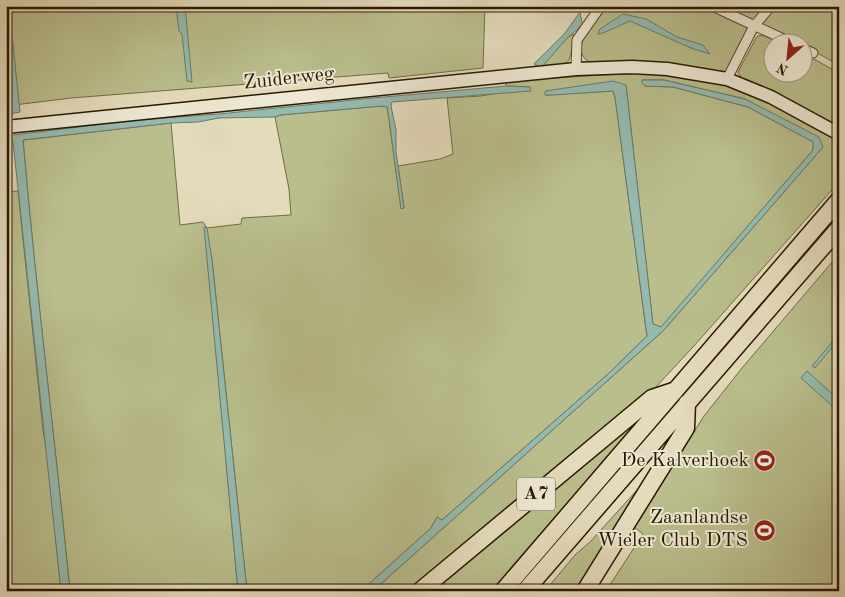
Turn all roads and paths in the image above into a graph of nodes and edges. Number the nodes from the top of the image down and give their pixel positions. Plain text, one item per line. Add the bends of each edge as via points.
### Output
1 (601, 6) edge
2 (712, 6) edge
3 (770, 6) edge
4 (754, 26) junction
5 (768, 32) edge
6 (576, 69) junction
7 (727, 79) junction
8 (6, 127) edge
9 (839, 134) edge
10 (839, 200) edge
11 (839, 228) edge
12 (675, 390) junction
13 (688, 403) junction
14 (420, 591) edge
15 (504, 591) edge
16 (525, 591) edge
17 (585, 591) edge

1 - 6 street via 577,40
2 - 4 street
3 - 4 street
4 - 5 street
4 - 7 street
6 - 7 street, Zuiderweg via 667,69
6 - 8 street, Zuiderweg
7 - 9 street, Zuiderweg via 771,97
10 - 12 highway, A7
11 - 13 highway
12 - 14 highway, A7 via 652,398
12 - 15 highway, A7
13 - 16 highway
13 - 17 highway via 686,428

